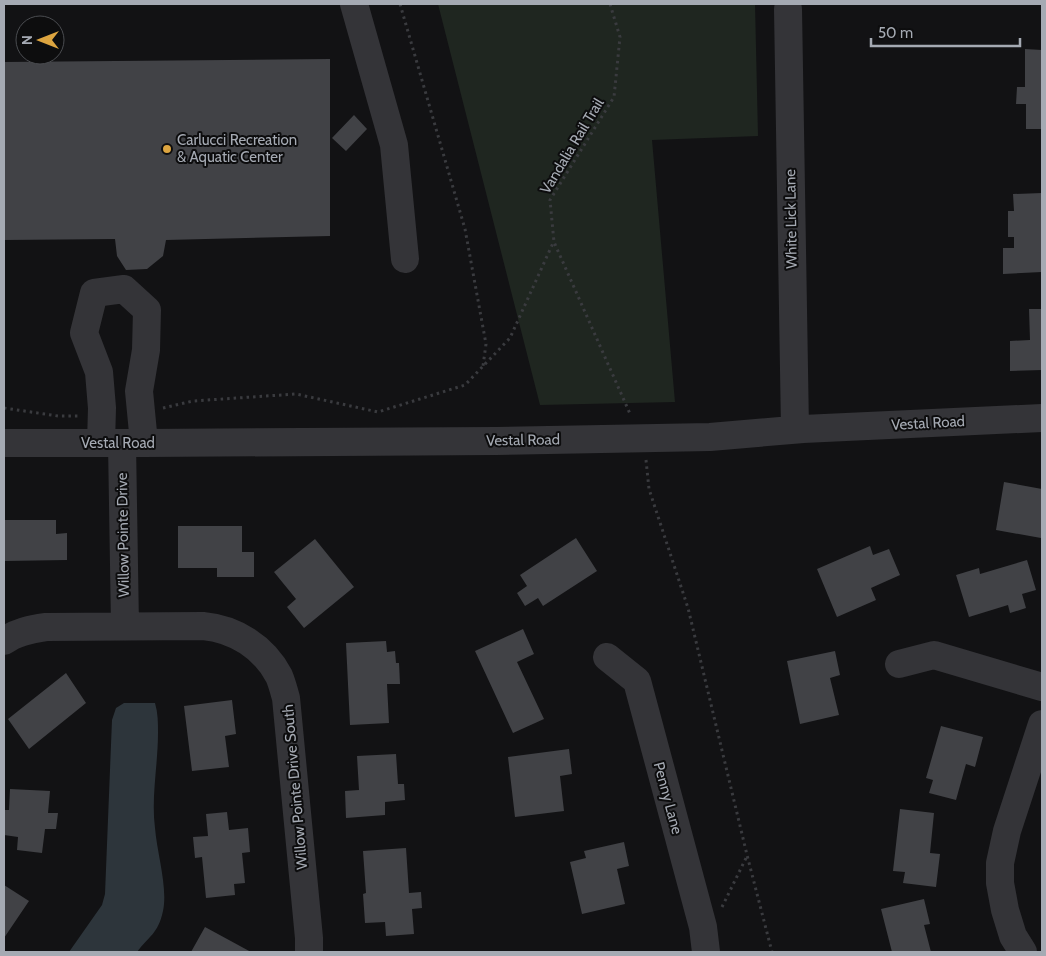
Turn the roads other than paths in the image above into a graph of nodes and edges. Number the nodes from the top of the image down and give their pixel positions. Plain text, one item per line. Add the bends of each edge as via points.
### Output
1 (354, 4) edge
2 (788, 9) dead end
3 (405, 259) dead end
4 (1042, 418) edge
5 (795, 429) junction
6 (4, 443) edge
7 (122, 443) junction
8 (125, 626) junction
9 (4, 641) edge
10 (607, 657) dead end
11 (899, 664) dead end
12 (1042, 687) edge
13 (1042, 724) edge
14 (704, 940) edge
15 (309, 952) edge
16 (1023, 952) edge

1 - 3 street via 394,145
2 - 5 street, White Lick Lane
4 - 5 street, Vestal Road
5 - 7 street, Vestal Road via 710,437
6 - 7 street, Vestal Road
7 - 7 street via 139,391 146,350 147,310 124,289 94,293 84,333 98,372 102,408
7 - 8 street, Willow Pointe Drive
8 - 9 street, Willow Pointe Drive South via 46,627 11,636
8 - 15 street, Willow Pointe Drive South via 203,626 227,631 248,641 266,656 279,676 286,698
10 - 14 street, Penny Lane via 637,681
11 - 12 street via 934,655
13 - 16 street via 1007,831 1000,864 1005,910 1013,936

